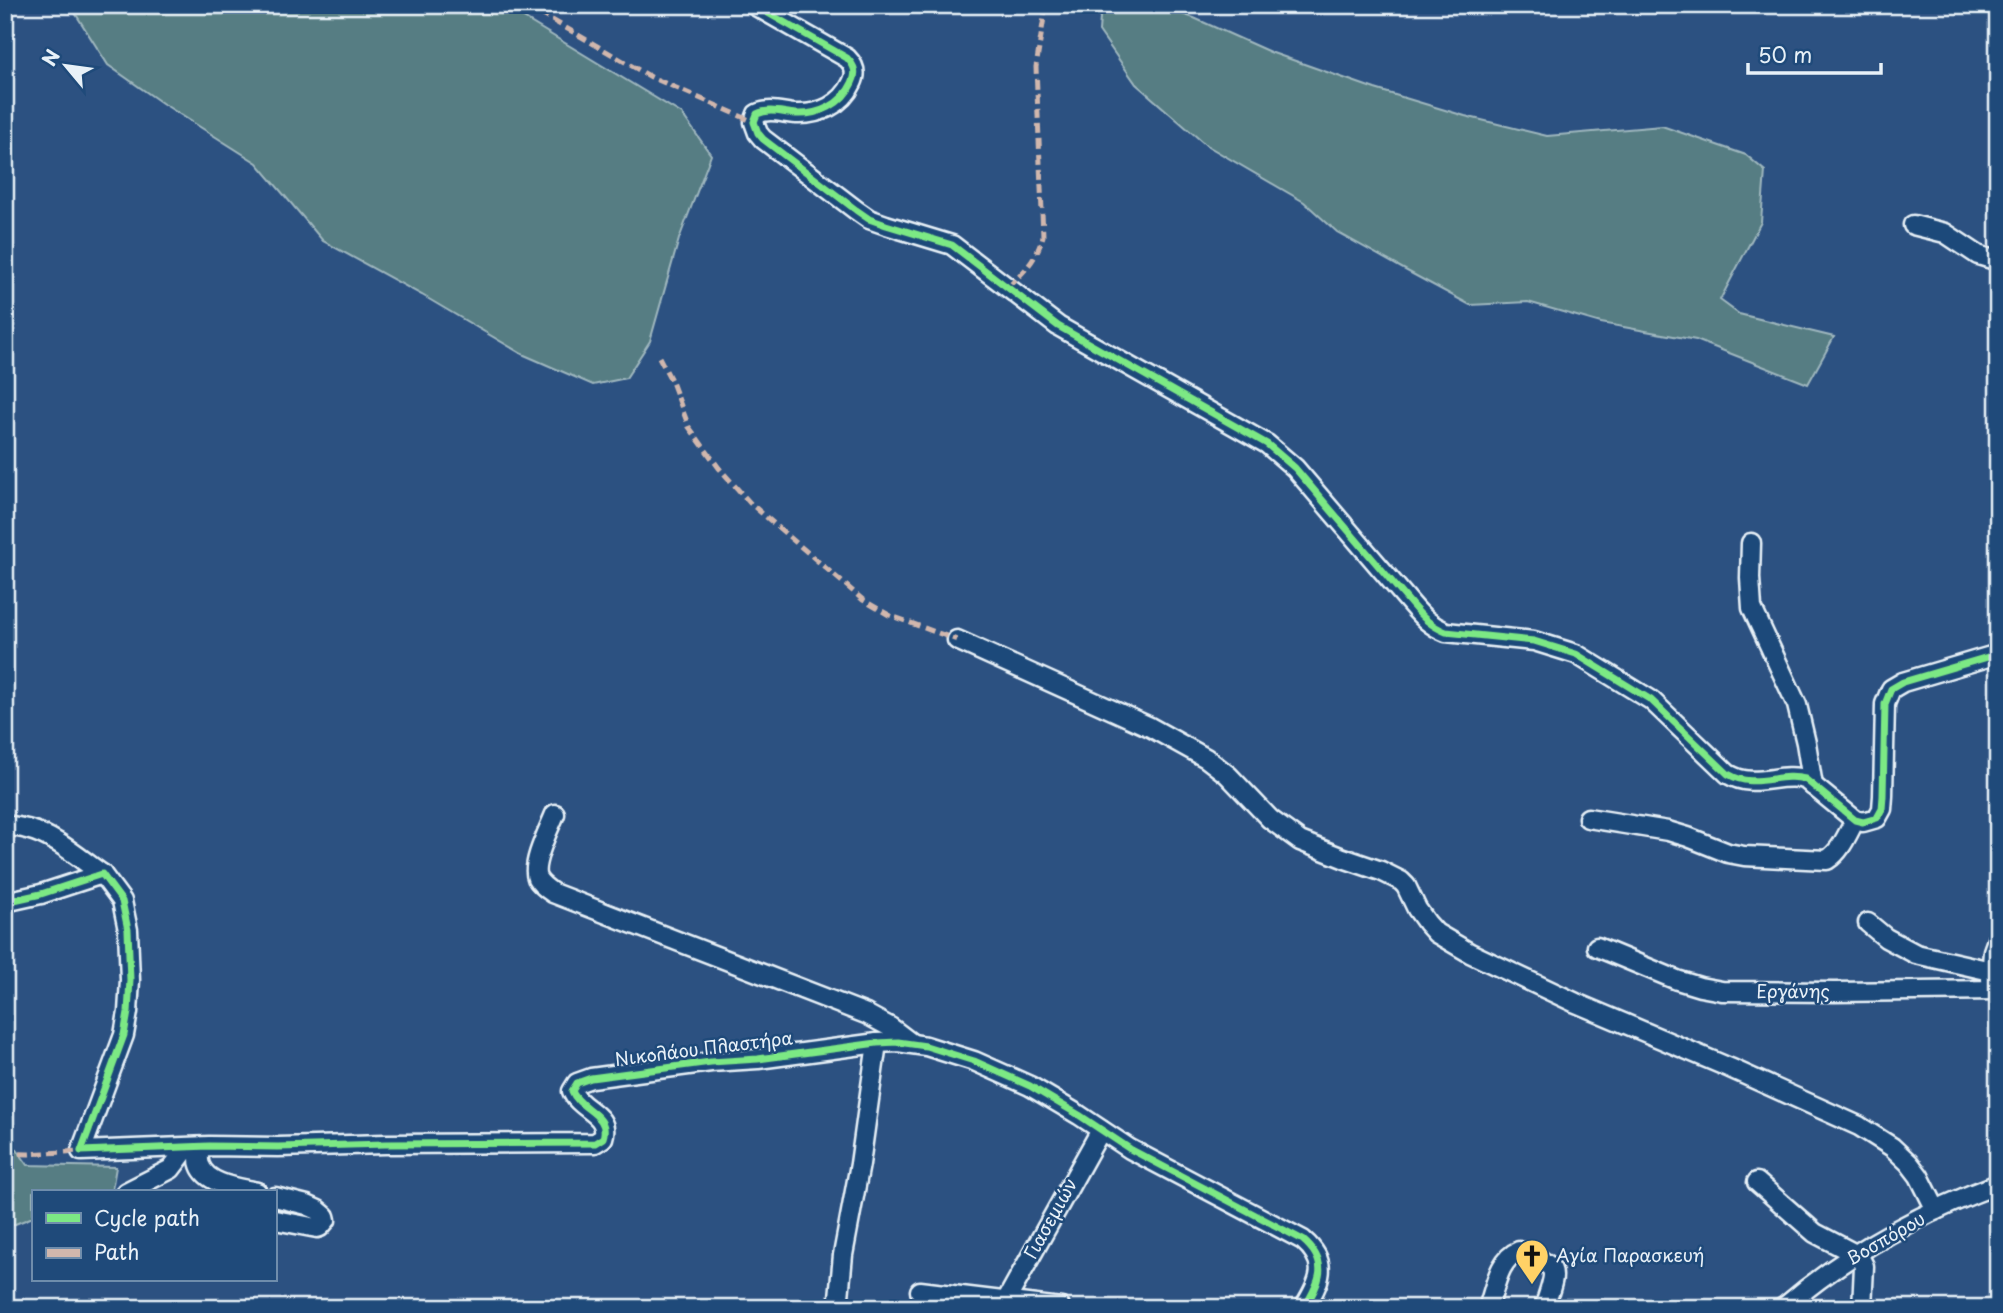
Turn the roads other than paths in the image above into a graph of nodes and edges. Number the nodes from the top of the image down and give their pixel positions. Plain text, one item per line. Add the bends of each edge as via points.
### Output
1 (754, 5) edge
2 (1913, 225) dead end
3 (1998, 261) edge
4 (1751, 543) dead end
5 (957, 640) dead end
6 (1998, 654) edge
7 (1813, 786) junction
8 (555, 814) dead end
9 (1588, 818) dead end
10 (1855, 820) junction
11 (5, 825) edge
12 (103, 874) junction
13 (5, 902) edge
14 (1868, 923) dead end
15 (1998, 937) edge
16 (1597, 947) dead end
17 (1991, 971) junction
18 (1994, 990) edge
19 (877, 1043) junction
20 (911, 1043) junction
21 (1101, 1130) junction
22 (194, 1148) junction
23 (1757, 1182) dead end
24 (1998, 1184) edge
25 (129, 1190) edge
26 (249, 1190) edge
27 (276, 1197) edge
28 (1936, 1210) junction
29 (276, 1220) edge
30 (1857, 1254) junction
31 (920, 1291) dead end
32 (1003, 1304) edge
33 (838, 1308) edge
34 (1061, 1308) edge
35 (1304, 1308) edge
36 (1488, 1308) edge
37 (1544, 1308) edge
38 (1783, 1308) edge
39 (1862, 1308) edge

1 - 7 street via 854,65 855,74 844,97 823,110 797,114 768,110 757,114 754,122 772,146 869,219 952,245 1058,327 1267,444 1295,468 1436,628 1534,641 1576,654 1651,700 1736,779 1752,782 1796,777
2 - 3 street via 1945,233 1978,255
4 - 7 street via 1752,608 1797,705
5 - 28 street via 1150,727 1206,758 1269,819 1300,841 1401,881 1436,933 1471,953 1877,1137 1914,1168
6 - 10 street via 1891,689 1885,704 1882,809 1873,820
7 - 10 street
8 - 20 street via 536,864 536,876 552,893 866,1014
9 - 10 street via 1668,831 1744,856 1826,860 1840,848
11 - 12 street via 44,836
12 - 13 street
12 - 22 street, Νικολάου Πλαστήρα via 122,901 128,929 128,1012 124,1035 81,1151
14 - 17 street via 1916,954
15 - 17 street
16 - 18 street, Εργάνης via 1677,980 1722,990
17 - 18 street
19 - 20 street, Νικολάου Πλαστήρα
19 - 22 street, Νικολάου Πλαστήρα via 583,1080 572,1092 604,1125 603,1138 595,1143
19 - 33 street
20 - 21 street, Νικολάου Πλαστήρα via 1001,1072
21 - 32 street, Γιασεμιών
21 - 35 street, Νικολάου Πλαστήρα via 1307,1244 1321,1273
22 - 25 street via 171,1169
22 - 26 street via 205,1173
23 - 30 street via 1815,1233
24 - 28 street, Βοσπόρου
27 - 29 street via 326,1216 320,1227
28 - 30 street, Βοσπόρου
30 - 38 street, Βοσπόρου
30 - 39 street via 1864,1266
31 - 32 street
32 - 34 street
36 - 37 street via 1503,1264 1519,1251 1554,1271

